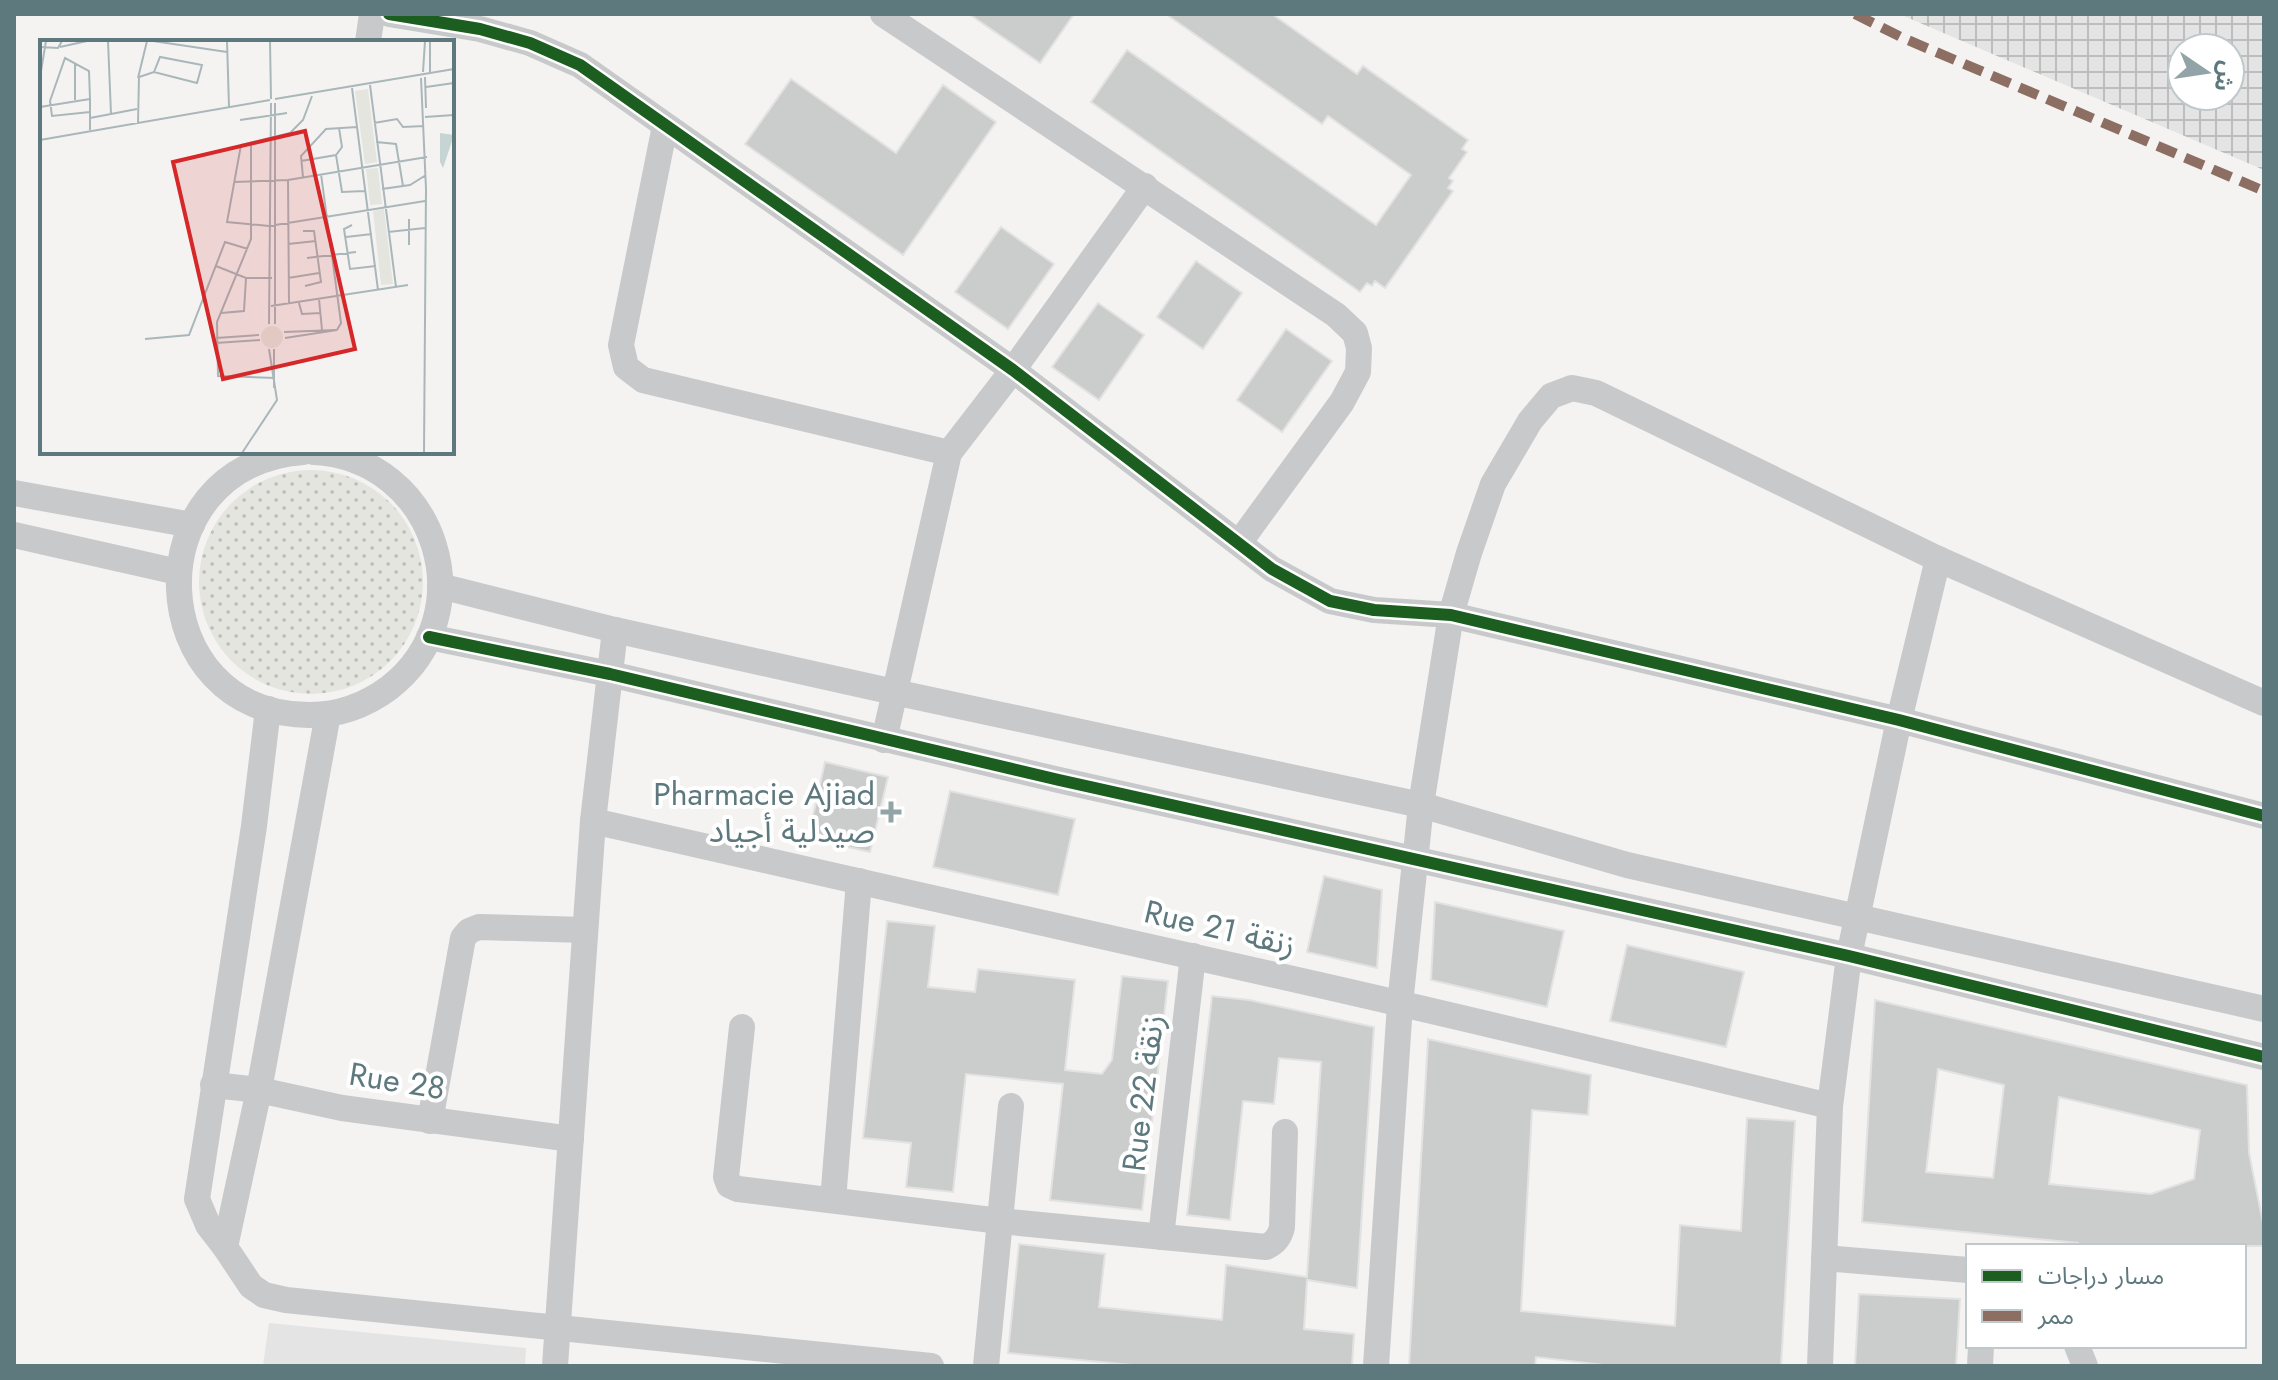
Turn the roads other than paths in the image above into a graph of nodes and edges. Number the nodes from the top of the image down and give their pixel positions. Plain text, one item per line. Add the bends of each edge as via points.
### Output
1 (372, 14) edge
2 (389, 14) edge
3 (883, 14) edge
4 (420, 31) edge
5 (368, 40) edge
6 (665, 126) junction
7 (1145, 186) junction
8 (1013, 370) junction
9 (949, 453) junction
10 (289, 454) edge
11 (353, 456) edge
12 (14, 493) edge
13 (192, 525) junction
14 (14, 535) edge
15 (1239, 543) junction
16 (1938, 559) junction
17 (178, 572) junction
18 (440, 586) junction
19 (1451, 615) junction
20 (615, 630) junction
21 (429, 637) junction
22 (610, 674) junction
23 (894, 692) junction
24 (2264, 703) edge
25 (268, 709) junction
26 (328, 714) junction
27 (1899, 720) junction
28 (884, 740) junction
29 (1421, 805) junction
30 (2264, 816) edge
31 (593, 821) junction
32 (1416, 861) junction
33 (859, 881) junction
34 (1857, 916) junction
35 (585, 930) junction
36 (1193, 956) junction
37 (1849, 956) junction
38 (1400, 1004) junction
39 (2264, 1009) edge
40 (742, 1027) dead end
41 (2264, 1049) edge
42 (2264, 1057) edge
43 (2264, 1067) edge
44 (213, 1085) junction
45 (259, 1090) junction
46 (1011, 1106) dead end
47 (1830, 1106) junction
48 (430, 1121) junction
49 (1285, 1132) dead end
50 (571, 1139) junction
51 (833, 1200) junction
52 (1000, 1221) junction
53 (1161, 1237) junction
54 (225, 1247) junction
55 (1824, 1258) junction
56 (1966, 1270) edge
57 (557, 1328) junction
58 (555, 1366) edge
59 (931, 1366) edge
60 (986, 1366) edge
61 (1376, 1366) edge
62 (1820, 1366) edge

1 - 5 street
2 - 4 street
3 - 7 street
4 - 6 street via 480,29 530,43 580,65
6 - 8 street
6 - 9 street via 621,345 626,367 643,380
7 - 8 street
7 - 15 street via 1336,315 1355,333 1359,348 1358,372 1342,402
8 - 9 street
8 - 15 street
9 - 23 street
10 - 13 street via 260,461 233,477 209,498
11 - 18 street via 385,476 422,516 436,549
12 - 13 street
13 - 17 street
14 - 17 street
15 - 19 street via 1272,569 1330,601
16 - 19 street via 1596,393 1572,388 1551,396 1530,421 1493,484
16 - 24 street
16 - 27 street
17 - 25 street via 183,620 204,663 226,686
18 - 20 street
18 - 21 street
19 - 27 street
19 - 29 street
20 - 22 street
20 - 23 street
21 - 22 street
21 - 26 street via 394,684 370,701
22 - 28 street
22 - 31 street
23 - 28 street
23 - 29 street
25 - 26 street
25 - 44 street
26 - 45 street
27 - 30 street
27 - 34 street
28 - 32 street
29 - 32 street
29 - 34 street via 1627,865
31 - 33 street, Rue 21 زنقة
31 - 35 street
32 - 37 street
32 - 38 street
33 - 36 street, Rue 21 زنقة
33 - 51 street
34 - 37 street
34 - 39 street
35 - 48 street via 479,927 463,938
35 - 50 street
36 - 38 street, Rue 21 زنقة
36 - 53 street, Rue 22 زنقة
37 - 42 street
37 - 47 street
38 - 47 street, Rue 21 زنقة
38 - 61 street
40 - 51 street via 729,1185
41 - 42 street
42 - 43 street
44 - 45 street, Rue 28
44 - 54 street via 197,1199
45 - 48 street, Rue 28
45 - 54 street
46 - 52 street
47 - 55 street
48 - 50 street, Rue 28
49 - 53 street via 1282,1227 1272,1245
50 - 57 street
51 - 52 street
52 - 53 street
52 - 60 street
54 - 57 street via 251,1286 264,1295
55 - 56 street
55 - 62 street
57 - 58 street
57 - 59 street

